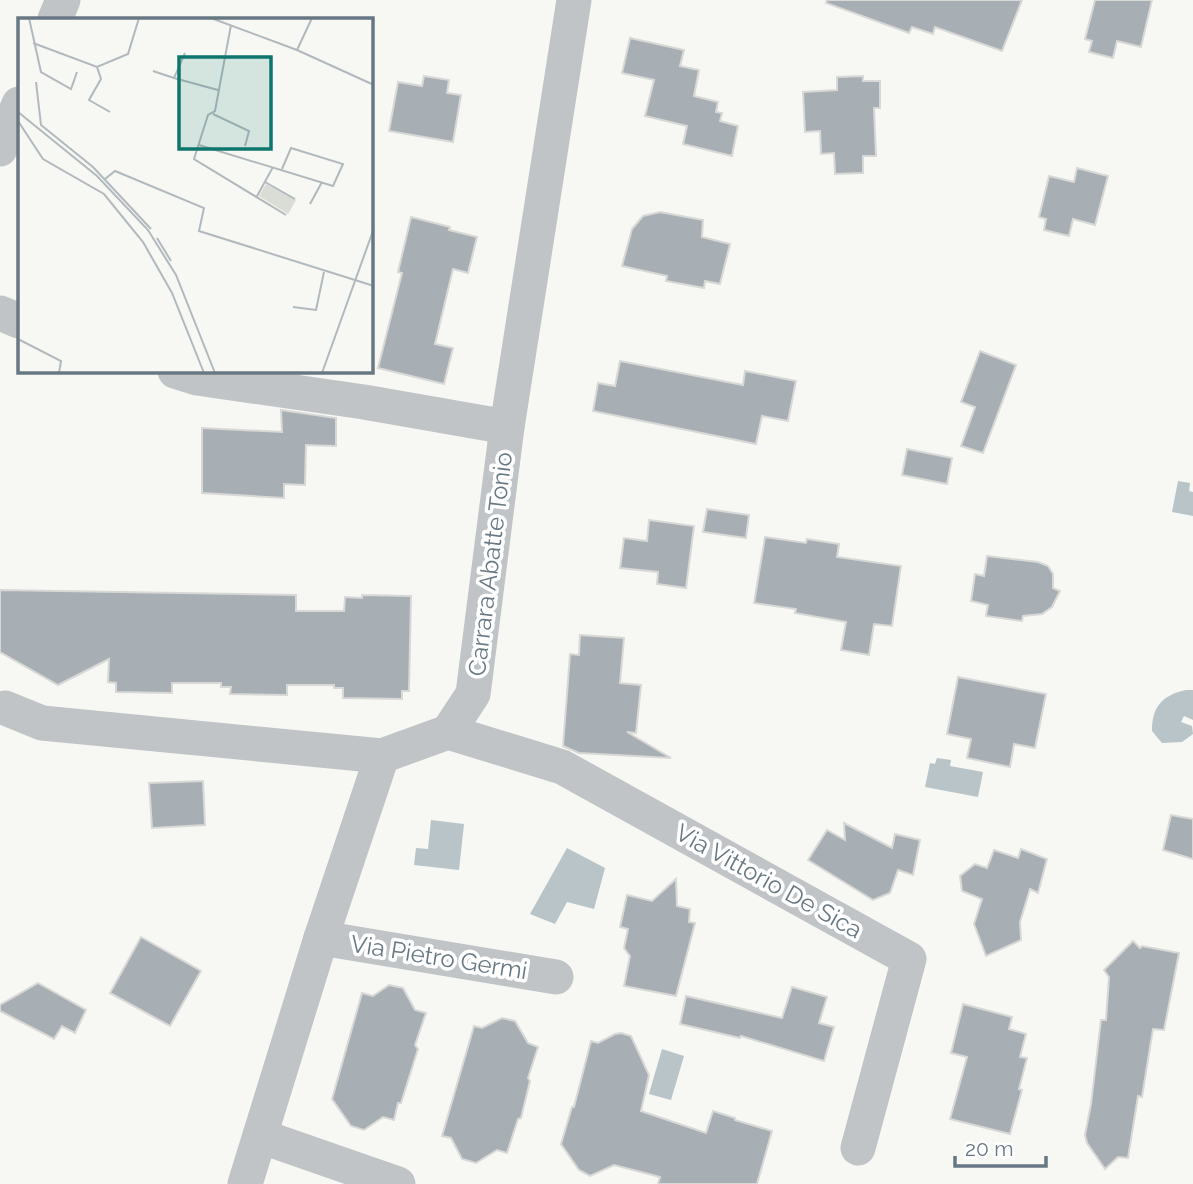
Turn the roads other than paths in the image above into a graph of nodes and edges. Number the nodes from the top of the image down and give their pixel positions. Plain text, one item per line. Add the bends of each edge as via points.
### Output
1 (63, 0) edge
2 (574, 0) edge
3 (55, 18) edge
4 (18, 106) edge
5 (0, 149) edge
6 (0, 313) edge
7 (18, 321) edge
8 (181, 373) edge
9 (507, 427) junction
10 (5, 708) dead end
11 (448, 732) junction
12 (382, 756) junction
13 (321, 938) junction
14 (556, 977) dead end
15 (260, 1136) junction
16 (858, 1148) dead end
17 (245, 1184) edge
18 (398, 1184) edge

1 - 3 street
2 - 9 street, Carrara Abatte Tonio
4 - 5 street
6 - 7 street
8 - 9 street
9 - 11 street, Carrara Abatte Tonio via 473,694
10 - 12 street via 42,723
11 - 12 street
11 - 16 street, Via Vittorio De Sica via 562,767 909,959
12 - 13 street
13 - 14 street, Via Pietro Germi
13 - 15 street
15 - 17 street
15 - 18 street

